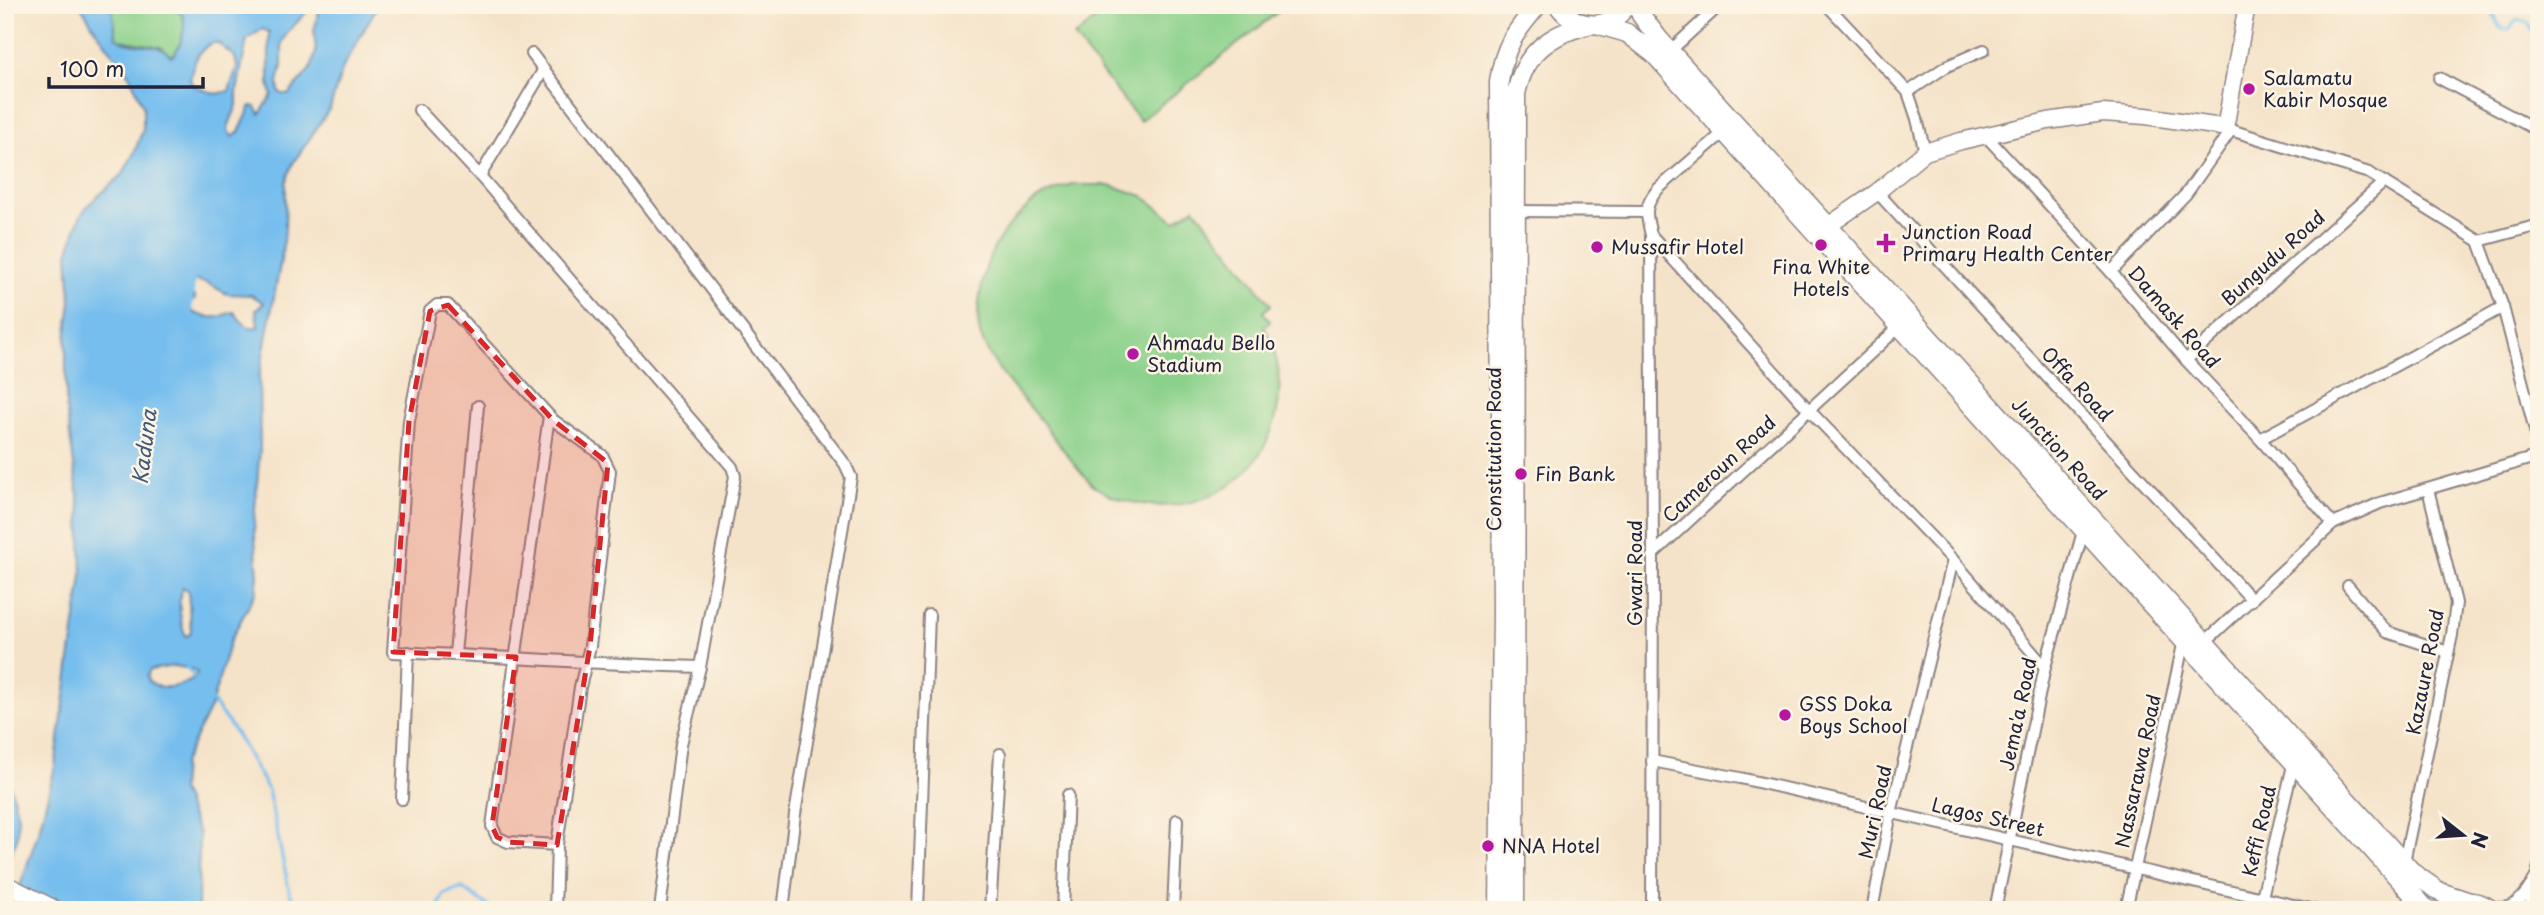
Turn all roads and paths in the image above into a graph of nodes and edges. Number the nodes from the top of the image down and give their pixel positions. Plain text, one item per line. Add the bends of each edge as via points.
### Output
1 (1538, 5) edge
2 (1558, 5) edge
3 (1626, 5) edge
4 (1638, 5) edge
5 (1720, 5) edge
6 (1827, 5) edge
7 (2245, 5) edge
8 (1593, 25) junction
9 (1984, 50) dead end
10 (1670, 51) junction
11 (532, 54) dead end
12 (544, 69) junction
13 (2439, 78) dead end
14 (1908, 92) junction
15 (419, 110) dead end
16 (2226, 129) junction
17 (2539, 131) edge
18 (1723, 133) junction
19 (1986, 136) junction
20 (1925, 152) junction
21 (480, 176) junction
22 (2384, 182) junction
23 (1877, 192) junction
24 (1515, 211) junction
25 (1645, 212) junction
26 (2539, 225) edge
27 (1828, 226) junction
28 (1651, 236) junction
29 (2479, 241) junction
30 (2111, 272) junction
31 (2503, 307) junction
32 (1899, 327) junction
33 (2186, 360) junction
34 (478, 406) dead end
35 (1808, 409) junction
36 (549, 416) junction
37 (2260, 439) junction
38 (2539, 446) edge
39 (2539, 456) edge
40 (1508, 467) junction
41 (2428, 489) junction
42 (2333, 524) junction
43 (2084, 528) junction
44 (1653, 554) junction
45 (1953, 560) junction
46 (2348, 586) dead end
47 (2252, 600) junction
48 (929, 615) dead end
49 (2184, 640) junction
50 (2206, 642) junction
51 (408, 652) junction
52 (2448, 652) junction
53 (455, 654) junction
54 (516, 657) junction
55 (588, 664) junction
56 (700, 667) junction
57 (2045, 667) junction
58 (1000, 754) dead end
59 (1652, 761) junction
60 (2294, 761) junction
61 (1068, 795) dead end
62 (402, 799) dead end
63 (1891, 813) junction
64 (1177, 820) dead end
65 (2009, 840) junction
66 (557, 845) junction
67 (2404, 862) junction
68 (2135, 870) junction
69 (2538, 872) edge
70 (5, 884) edge
71 (2262, 898) junction
72 (2466, 901) junction
73 (5, 902) edge
74 (2488, 907) edge
75 (20, 910) edge
76 (57, 910) edge
77 (555, 910) edge
78 (660, 910) edge
79 (783, 910) edge
80 (918, 910) edge
81 (990, 910) edge
82 (1063, 910) edge
83 (1173, 910) edge
84 (1500, 910) edge
85 (1516, 910) edge
86 (1652, 910) edge
87 (1872, 910) edge
88 (1995, 910) edge
89 (2126, 910) edge
90 (2259, 910) edge
91 (2315, 910) edge
92 (2427, 910) edge
93 (2443, 910) edge
94 (2529, 910) edge

1 - 40 main road, Constitution Road via 1511,38 1499,82
2 - 8 main road, Junction Road via 1575,22
3 - 8 main road, Constitution Road via 1612,21
4 - 10 main road, Junction Road
5 - 10 street
6 - 14 street
7 - 16 street
8 - 18 main road, Junction Road via 1627,33 1643,43
8 - 24 main road, Constitution Road via 1545,43 1525,64 1519,78
9 - 14 street via 1947,66
10 - 27 main road, Junction Road
11 - 12 street
12 - 21 street
12 - 79 street via 851,477
13 - 17 street
14 - 20 street
15 - 21 street
16 - 19 street via 2104,113
16 - 22 street via 2370,173
16 - 30 street via 2186,194
18 - 25 street via 1658,189
18 - 32 main road, Junction Road
19 - 20 street
19 - 30 street, Damask Road
20 - 23 street
21 - 56 street via 732,467 735,483
22 - 29 street
22 - 33 street, Bungudu Road
23 - 27 street
23 - 47 street, Offa Road
24 - 25 street
24 - 40 main road, Constitution Road
25 - 28 street, Gwari Road
26 - 29 street
27 - 50 main road, Junction Road
28 - 35 street, Gwari Road
28 - 44 street, Gwari Road
29 - 31 street
30 - 33 street, Damask Road
31 - 37 street
31 - 38 street
32 - 35 street, Cameroun Road
32 - 43 main road, Junction Road
33 - 37 street, Damask Road
34 - 53 street
35 - 44 street, Cameroun Road
35 - 45 street, Gwari Road
36 - 51 street via 448,305 430,311 409,421 393,652
36 - 54 street
36 - 55 street via 602,454 610,471
37 - 42 street, Damask Road
39 - 41 street
40 - 84 main road, Constitution Road
40 - 85 main road, Constitution Road
41 - 42 street via 2379,503
41 - 52 street, Kazaure Road via 2456,603
42 - 47 street
43 - 49 main road, Junction Road
43 - 57 street, Jema'a Road
44 - 59 street, Gwari Road
45 - 57 street, Gwari Road
45 - 63 street, Muri Road
46 - 52 street via 2387,632
47 - 50 street
48 - 80 street
49 - 60 main road, Junction Road
49 - 68 street, Nassarawa Road
50 - 67 main road, Junction Road
51 - 53 street
51 - 62 street
52 - 67 street, Kazaure Road
53 - 54 street
54 - 55 street
54 - 66 street via 492,826 497,837 508,842
55 - 56 street
55 - 66 street via 580,687
56 - 78 street via 681,744
57 - 65 street, Jema'a Road
58 - 81 street
59 - 63 street, Lagos Street
59 - 86 street, Gwari Road
60 - 71 street, Keffi Road
60 - 92 main road, Junction Road
61 - 82 street
63 - 65 street, Lagos Street
63 - 87 street, Muri Road
64 - 83 street
65 - 68 street, Lagos Street
65 - 88 street, Jema'a Road
66 - 77 street
67 - 72 main road, Junction Road via 2434,888
68 - 71 street, Lagos Street
68 - 89 street, Nassarawa Road
69 - 74 street via 2527,893 2513,906
69 - 94 street
70 - 76 street
71 - 90 street, Keffi Road
71 - 91 street, Lagos Street
72 - 74 main road, Junction Road
72 - 93 main road
73 - 75 street

